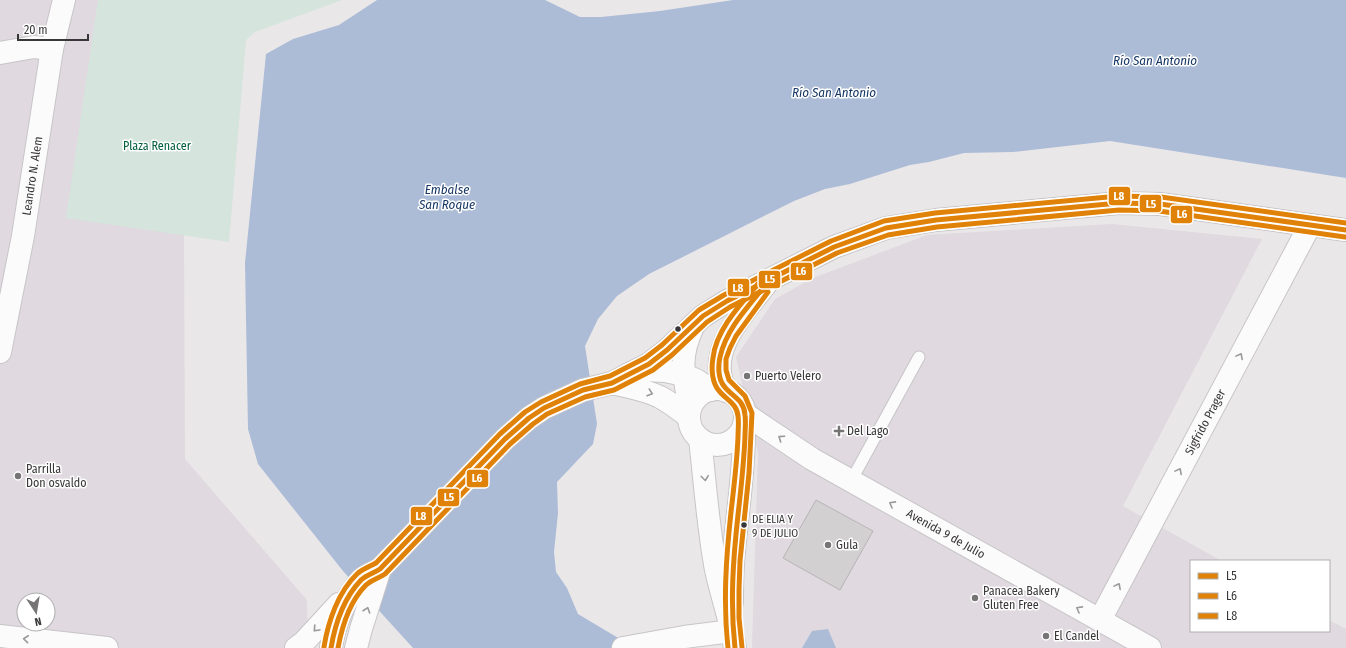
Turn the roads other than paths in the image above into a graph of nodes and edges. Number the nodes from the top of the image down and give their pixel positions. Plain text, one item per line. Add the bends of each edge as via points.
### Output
1 (64, 0) edge
2 (52, 49) junction
3 (0, 53) edge
4 (1310, 225) junction
5 (1346, 230) edge
6 (771, 279) junction
7 (695, 322) junction
8 (0, 352) edge
9 (919, 357) dead end
10 (684, 375) junction
11 (620, 379) junction
12 (719, 390) junction
13 (690, 412) junction
14 (745, 419) junction
15 (700, 440) junction
16 (851, 481) junction
17 (380, 569) junction
18 (362, 580) junction
19 (1100, 620) junction
20 (0, 636) edge
21 (733, 639) edge
22 (107, 648) edge
23 (296, 648) edge
24 (331, 648) edge
25 (356, 648) edge
26 (623, 648) edge
27 (1150, 648) edge

1 - 2 street, Leandro N. Alem
2 - 3 street via 34,47
2 - 8 street, Leandro N. Alem via 23,236
4 - 5 street
4 - 6 street via 1160,204 1119,203 936,220 886,228 834,247
19 -> 4 street, Sigfrido Prager
6 - 7 street via 728,301
6 - 12 street via 725,341 719,365
7 - 10 street via 683,356
7 - 11 street via 657,358
9 - 16 lane
10 - 11 street via 643,370
10 - 12 street
10 - 13 street
11 -> 13 street
11 - 17 street via 562,399 525,422 505,439
12 - 13 street via 704,392 697,397
12 - 14 street via 734,394 743,406
13 - 15 street via 690,426
14 - 15 street via 740,433 726,444 712,444
16 -> 14 street, Avenida 9 de Julio
14 - 21 street via 742,485 732,566
15 -> 21 street via 716,571
19 -> 16 street, Avenida 9 de Julio
17 - 18 street
25 -> 17 street
18 -> 23 street
18 - 24 street via 339,616
19 - 27 street, Avenida 9 de Julio
22 -> 20 street
21 - 26 street via 684,637

